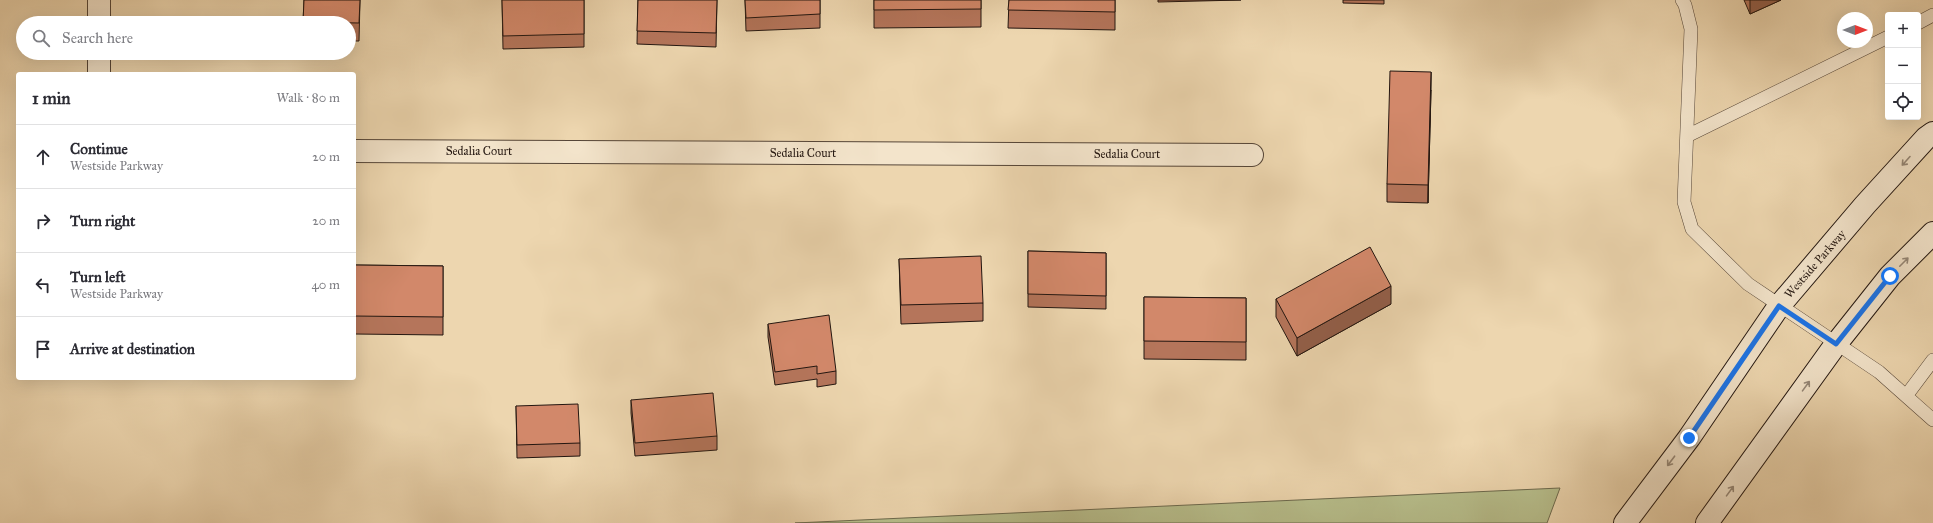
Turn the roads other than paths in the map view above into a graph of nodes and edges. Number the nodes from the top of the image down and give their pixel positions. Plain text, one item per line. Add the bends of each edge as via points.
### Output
1 (99, 0) edge
2 (1682, 0) edge
3 (1933, 15) edge
4 (99, 16) edge
5 (1921, 21) edge
6 (1885, 38) edge
7 (99, 60) edge
8 (99, 72) edge
9 (1933, 133) edge
10 (1687, 136) junction
11 (356, 151) edge
12 (1252, 155) dead end
13 (1933, 233) edge
14 (1779, 306) junction
15 (1836, 344) junction
16 (1933, 360) edge
17 (1906, 396) junction
18 (1933, 420) edge
19 (1625, 523) edge
20 (1707, 523) edge

1 - 4 street
2 - 10 lane via 1691,29
3 - 5 lane
6 - 10 lane
7 - 8 street
9 -> 14 street, Westside Parkway via 1865,205
10 - 14 lane via 1684,202 1692,229 1748,284
11 - 12 street, Sedalia Court
15 -> 13 street via 1890,276
14 - 15 lane
14 -> 19 street, Westside Parkway via 1689,438
15 - 17 lane via 1879,372
20 -> 15 street
16 - 17 lane
17 - 18 lane

